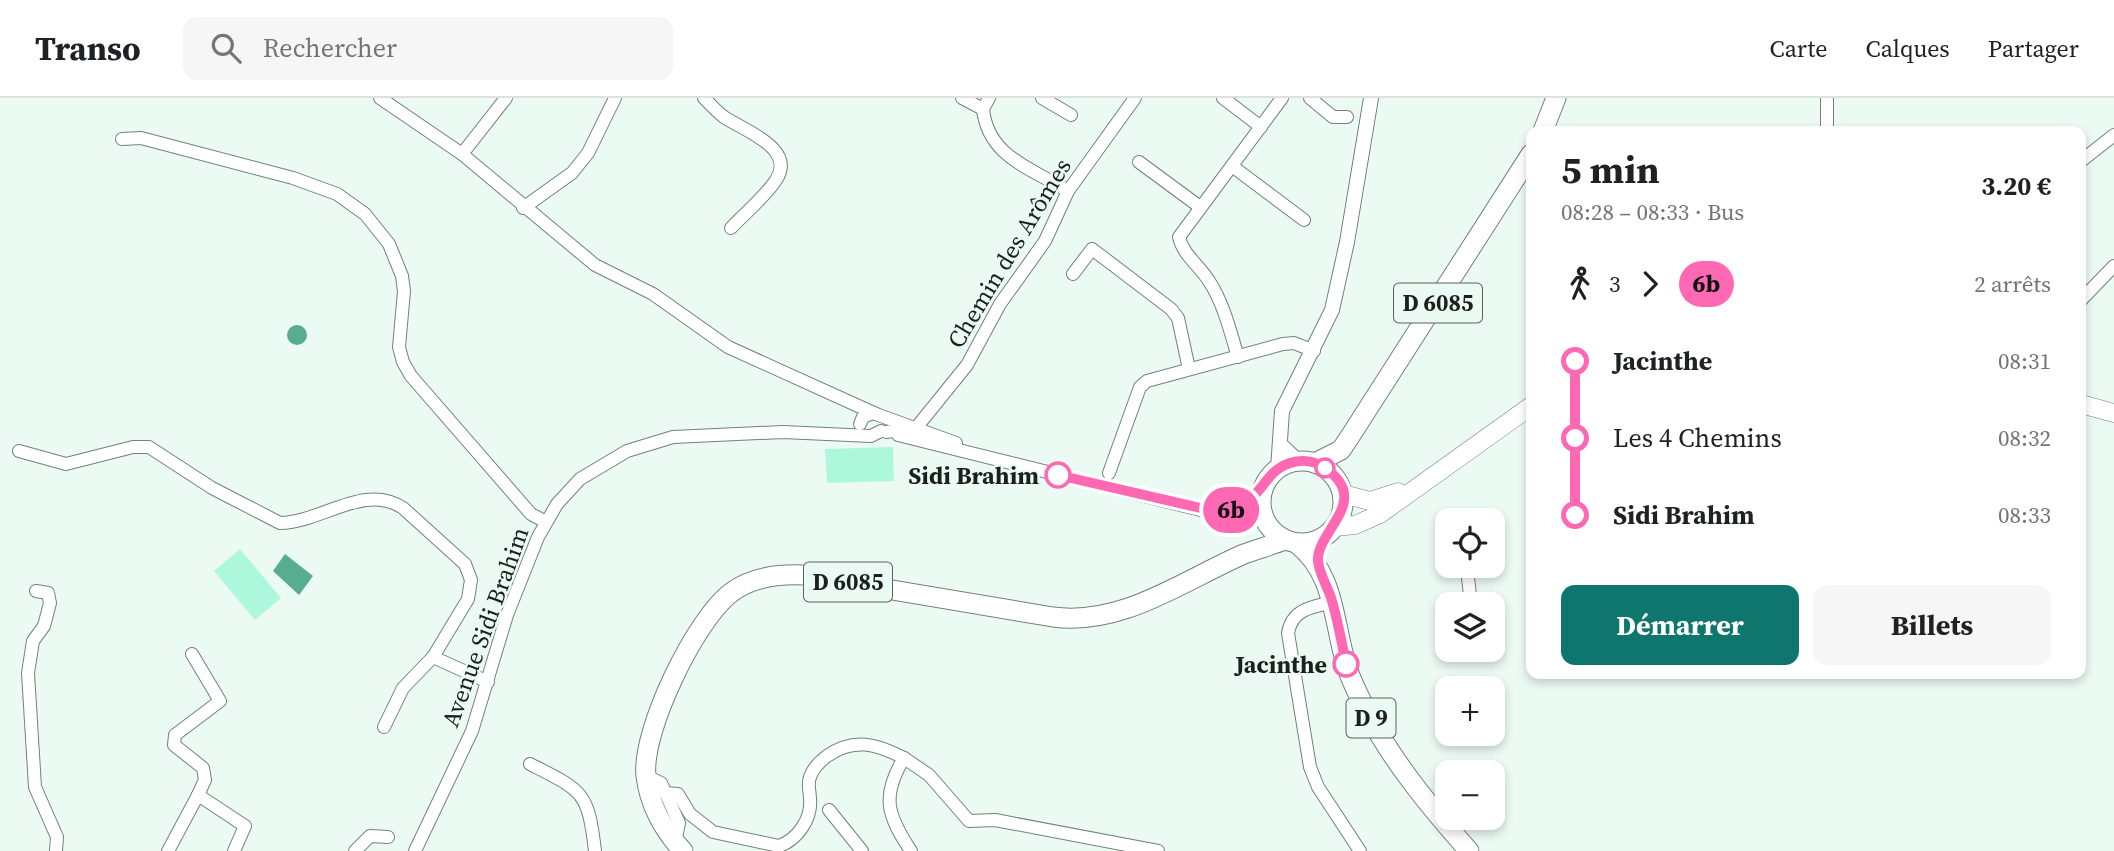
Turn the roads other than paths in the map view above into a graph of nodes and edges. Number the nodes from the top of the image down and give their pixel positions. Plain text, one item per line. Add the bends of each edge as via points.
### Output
1 (380, 98) edge
2 (506, 98) edge
3 (615, 98) edge
4 (704, 98) edge
5 (962, 98) edge
6 (1042, 98) edge
7 (1135, 98) edge
8 (1223, 98) edge
9 (1282, 98) edge
10 (1310, 98) edge
11 (1371, 98) edge
12 (1556, 98) edge
13 (1827, 98) edge
14 (986, 104) edge
15 (1071, 115) dead end
16 (1347, 117) dead end
17 (1544, 126) edge
18 (1827, 126) edge
19 (1261, 127) junction
20 (2114, 135) edge
21 (122, 139) dead end
22 (462, 154) junction
23 (2086, 157) edge
24 (1526, 161) edge
25 (1139, 162) dead end
26 (1232, 166) junction
27 (1068, 191) junction
28 (1200, 207) junction
29 (523, 208) junction
30 (1304, 220) dead end
31 (731, 228) dead end
32 (2114, 265) edge
33 (1073, 274) dead end
34 (2086, 295) edge
35 (1314, 351) junction
36 (1238, 357) junction
37 (1189, 369) junction
38 (843, 400) junction
39 (2086, 405) edge
40 (1526, 410) edge
41 (2114, 413) edge
42 (878, 415) junction
43 (862, 426) junction
44 (916, 428) junction
45 (883, 432) junction
46 (1281, 445) junction
47 (1340, 450) junction
48 (19, 451) dead end
49 (976, 452) junction
50 (1307, 462) junction
51 (1278, 468) junction
52 (1109, 473) dead end
53 (1433, 475) junction
54 (1340, 487) junction
55 (1263, 489) junction
56 (1240, 507) junction
57 (1263, 516) junction
58 (546, 522) junction
59 (1329, 532) junction
60 (1291, 542) junction
61 (1246, 554) junction
62 (1318, 563) junction
63 (36, 591) dead end
64 (1333, 602) junction
65 (192, 653) dead end
66 (433, 657) junction
67 (488, 682) junction
68 (384, 727) dead end
69 (904, 758) junction
70 (530, 764) dead end
71 (646, 776) junction
72 (665, 793) junction
73 (198, 796) junction
74 (829, 810) dead end
75 (388, 837) dead end
76 (679, 847) edge
77 (56, 851) edge
78 (168, 851) edge
79 (234, 851) edge
80 (355, 851) edge
81 (415, 851) edge
82 (595, 851) edge
83 (862, 851) edge
84 (911, 851) edge
85 (1158, 851) edge
86 (1360, 851) edge
87 (1469, 851) edge

1 - 22 street
2 - 22 street
3 - 29 street via 588,153 572,173
4 - 31 street via 723,116 767,142 779,158 776,180
5 - 14 street
6 - 15 street
7 - 27 street, Chemin des Arômes
8 - 19 street
9 - 19 street
10 - 16 street via 1333,117
11 - 35 street via 1332,310
12 - 17 main road
13 - 18 street
14 - 27 street via 985,126 1000,150
19 - 26 street
20 - 23 street
21 - 58 street via 141,138 293,178 337,194 365,214 388,244 402,276 399,347 411,376 531,514
22 - 29 street
24 - 47 main road, D 6085
25 - 28 street
26 - 28 street
26 - 30 street
27 - 44 street, Chemin des Arômes via 1045,241 1000,304 967,365
28 - 36 street via 1179,237 1182,250 1219,298
29 - 38 street via 595,265 653,294 729,347
32 - 34 street
33 - 37 street via 1092,249 1171,309 1178,318
35 - 36 street via 1293,343
35 - 46 street via 1282,411
36 - 37 street
37 - 52 street via 1140,387
38 - 42 street
38 - 43 street
39 - 41 main road
40 - 53 main road
42 - 43 street via 866,414
42 - 44 street
42 - 45 street
43 - 45 street via 872,436
43 - 58 street, Avenue Sidi Brahim via 840,432 694,435 653,441 580,479
44 - 45 street
44 - 49 street
45 - 49 street
46 - 50 street
46 - 51 street
47 - 50 main road, D 6085
47 - 54 main road, D 6085
48 - 66 street via 66,464 149,447 212,488 280,523 375,498 394,502 469,572 468,599
49 - 56 street via 1209,512
50 - 51 main road
50 - 54 main road
51 - 55 main road
53 - 54 main road via 1378,501
53 - 59 main road via 1380,514
54 - 59 main road via 1341,517
55 - 56 street
55 - 57 main road
56 - 57 street
57 - 60 main road via 1273,531
57 - 61 main road
58 - 67 street, Avenue Sidi Brahim via 510,606
59 - 60 main road
59 - 62 main road
60 - 61 main road, D 6085
60 - 62 main road, D 9
61 - 71 main road, D 6085 via 1150,600 1088,619 1052,617 803,575 771,575 754,581 721,600 700,626 655,723
62 - 64 main road, D 9
63 - 77 street via 48,593 50,603 29,663 35,787 57,836
64 - 86 street via 1304,609 1289,624 1288,633 1310,767
64 - 87 main road, D 9 via 1346,664 1366,711
65 - 73 street via 220,697 217,705 173,739 174,745 203,768 205,780
66 - 67 street
66 - 68 street via 403,688
67 - 81 street, Avenue Sidi Brahim via 472,731
69 - 72 street via 872,744 836,750 809,780 809,814 804,824 788,843 779,846 713,832 690,814 678,793
69 - 84 street via 891,780 889,805
69 - 85 street via 929,775 970,821 995,820
70 - 82 street via 574,788 586,802
71 - 72 street via 657,779
71 - 76 main road, D 6085 via 656,811
72 - 76 street via 679,823
73 - 78 street
73 - 79 street via 245,827
74 - 83 street
75 - 80 street via 370,836

